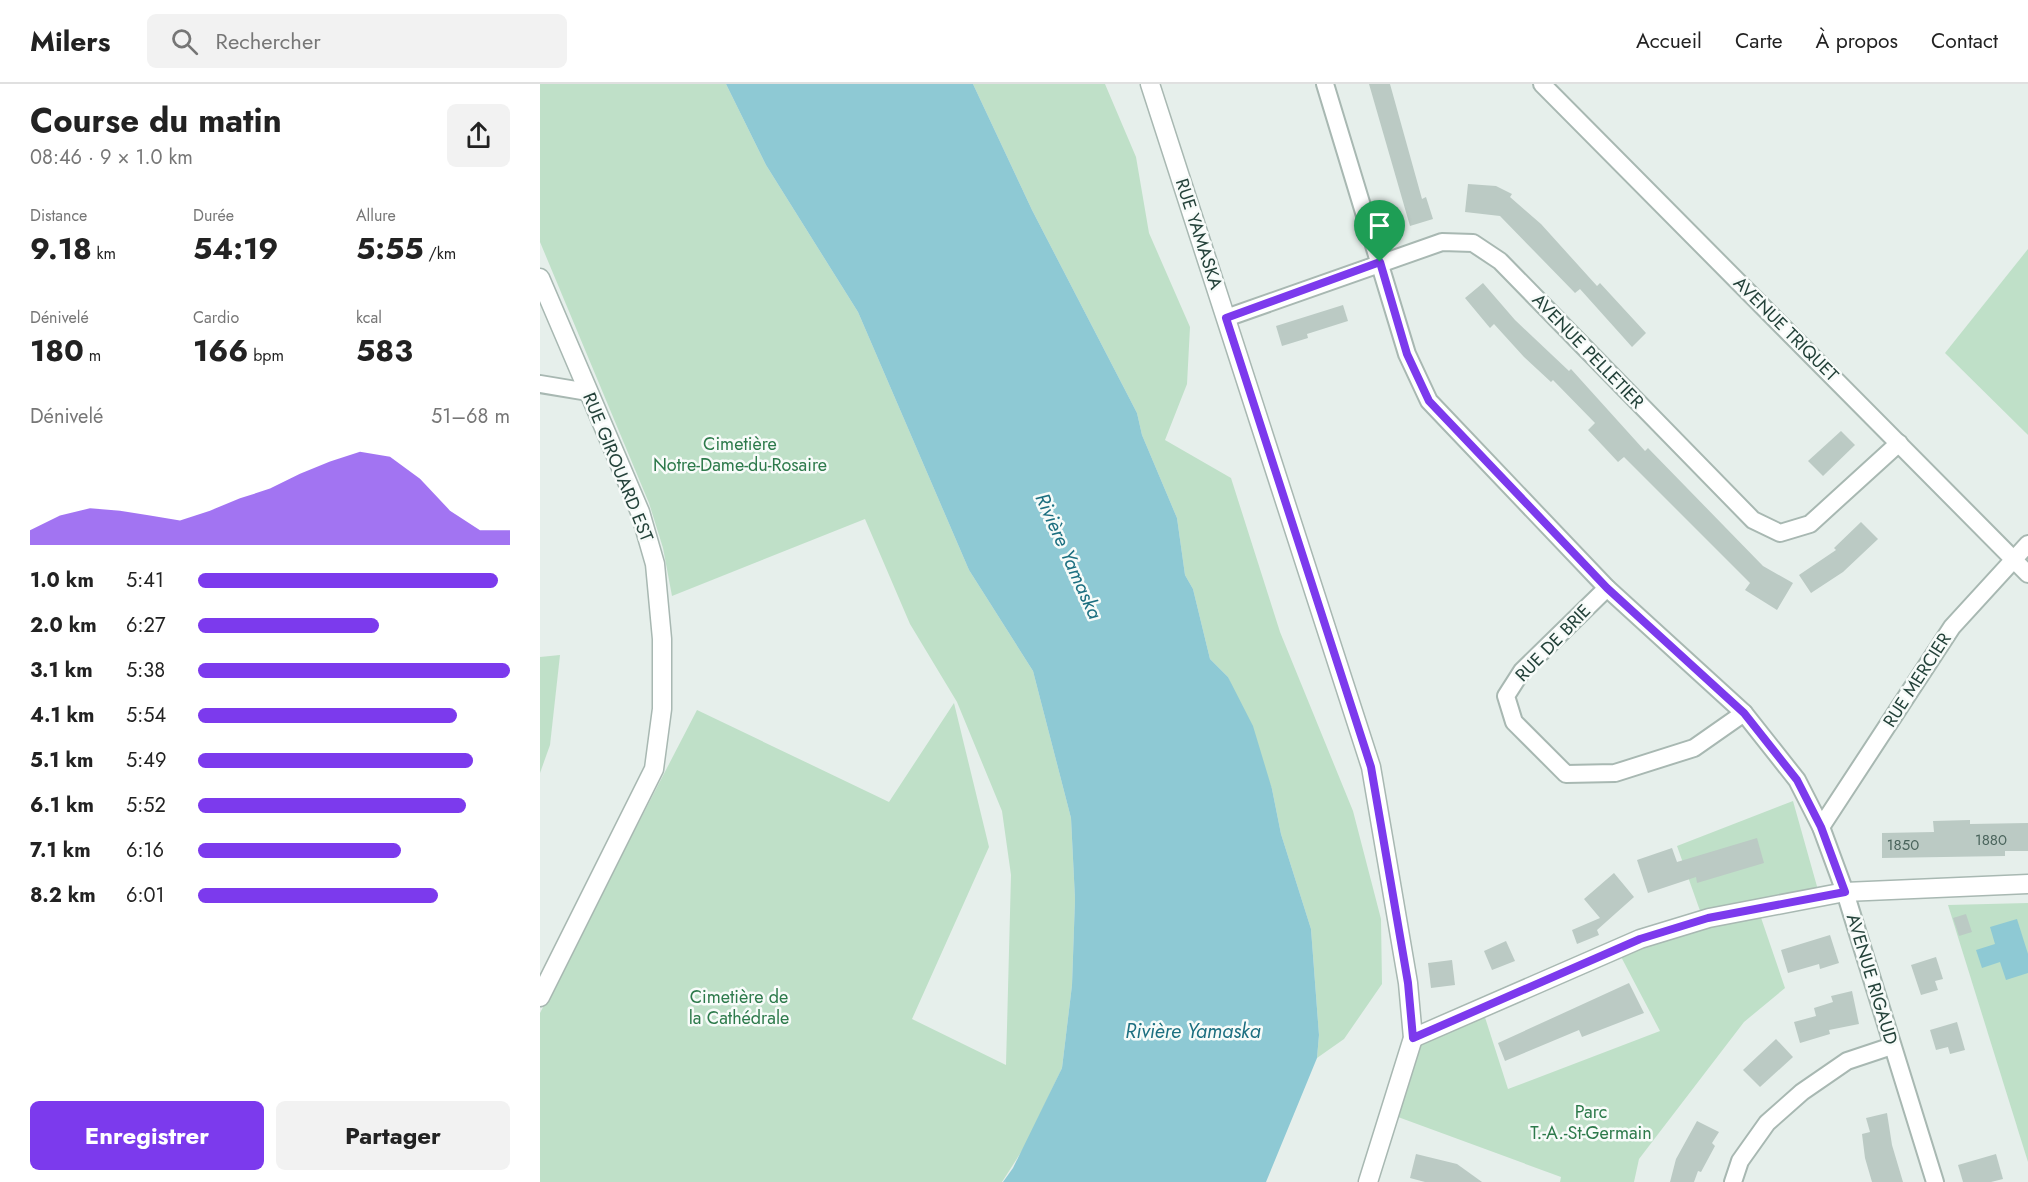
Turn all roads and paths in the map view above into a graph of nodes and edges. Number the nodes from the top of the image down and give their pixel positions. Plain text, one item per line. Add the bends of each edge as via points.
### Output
1 (1150, 84) edge
2 (1324, 84) edge
3 (1542, 84) edge
4 (1380, 262) junction
5 (540, 278) edge
6 (1226, 318) junction
7 (540, 384) edge
8 (588, 392) junction
9 (1899, 443) junction
10 (2028, 544) edge
11 (2013, 558) junction
12 (2028, 574) edge
13 (1607, 588) junction
14 (1744, 713) junction
15 (1821, 827) junction
16 (2028, 884) edge
17 (1845, 892) junction
18 (542, 989) edge
19 (1413, 1038) junction
20 (1892, 1046) junction
21 (1368, 1182) edge
22 (1733, 1182) edge
23 (1935, 1182) edge

1 - 6 street, RUE YAMASKA
2 - 4 street, AVENUE RIGAUD
3 - 9 street, AVENUE TRIQUET
4 - 6 street, AVENUE PELLETIER
4 - 9 street, AVENUE PELLETIER via 1442,242 1473,243 1500,261 1753,520 1780,533 1810,524
4 - 13 street, AVENUE RIGAUD via 1407,354 1429,401
5 - 8 street, RUE GIROUARD EST
6 - 19 street, RUE YAMASKA via 1371,767 1408,983
7 - 8 street
8 - 18 street, RUE GIROUARD EST via 640,512 656,564 662,709 654,769
9 - 11 street, AVENUE TRIQUET
10 - 11 street, RUE MERCIER
11 - 12 street, AVENUE TRIQUET
11 - 15 street, RUE MERCIER via 1952,627
13 - 14 street, AVENUE RIGAUD
13 - 14 street, RUE DE BRIE via 1522,671 1506,696 1514,722 1566,774 1615,773 1694,747
14 - 15 street, AVENUE RIGAUD via 1797,780
15 - 17 street, AVENUE RIGAUD
16 - 17 street
17 - 19 street via 1708,918 1640,939
17 - 20 street, AVENUE RIGAUD
19 - 21 street, RUE YAMASKA
20 - 22 street via 1847,1061 1802,1092 1767,1123 1740,1161
20 - 23 street, AVENUE RIGAUD

